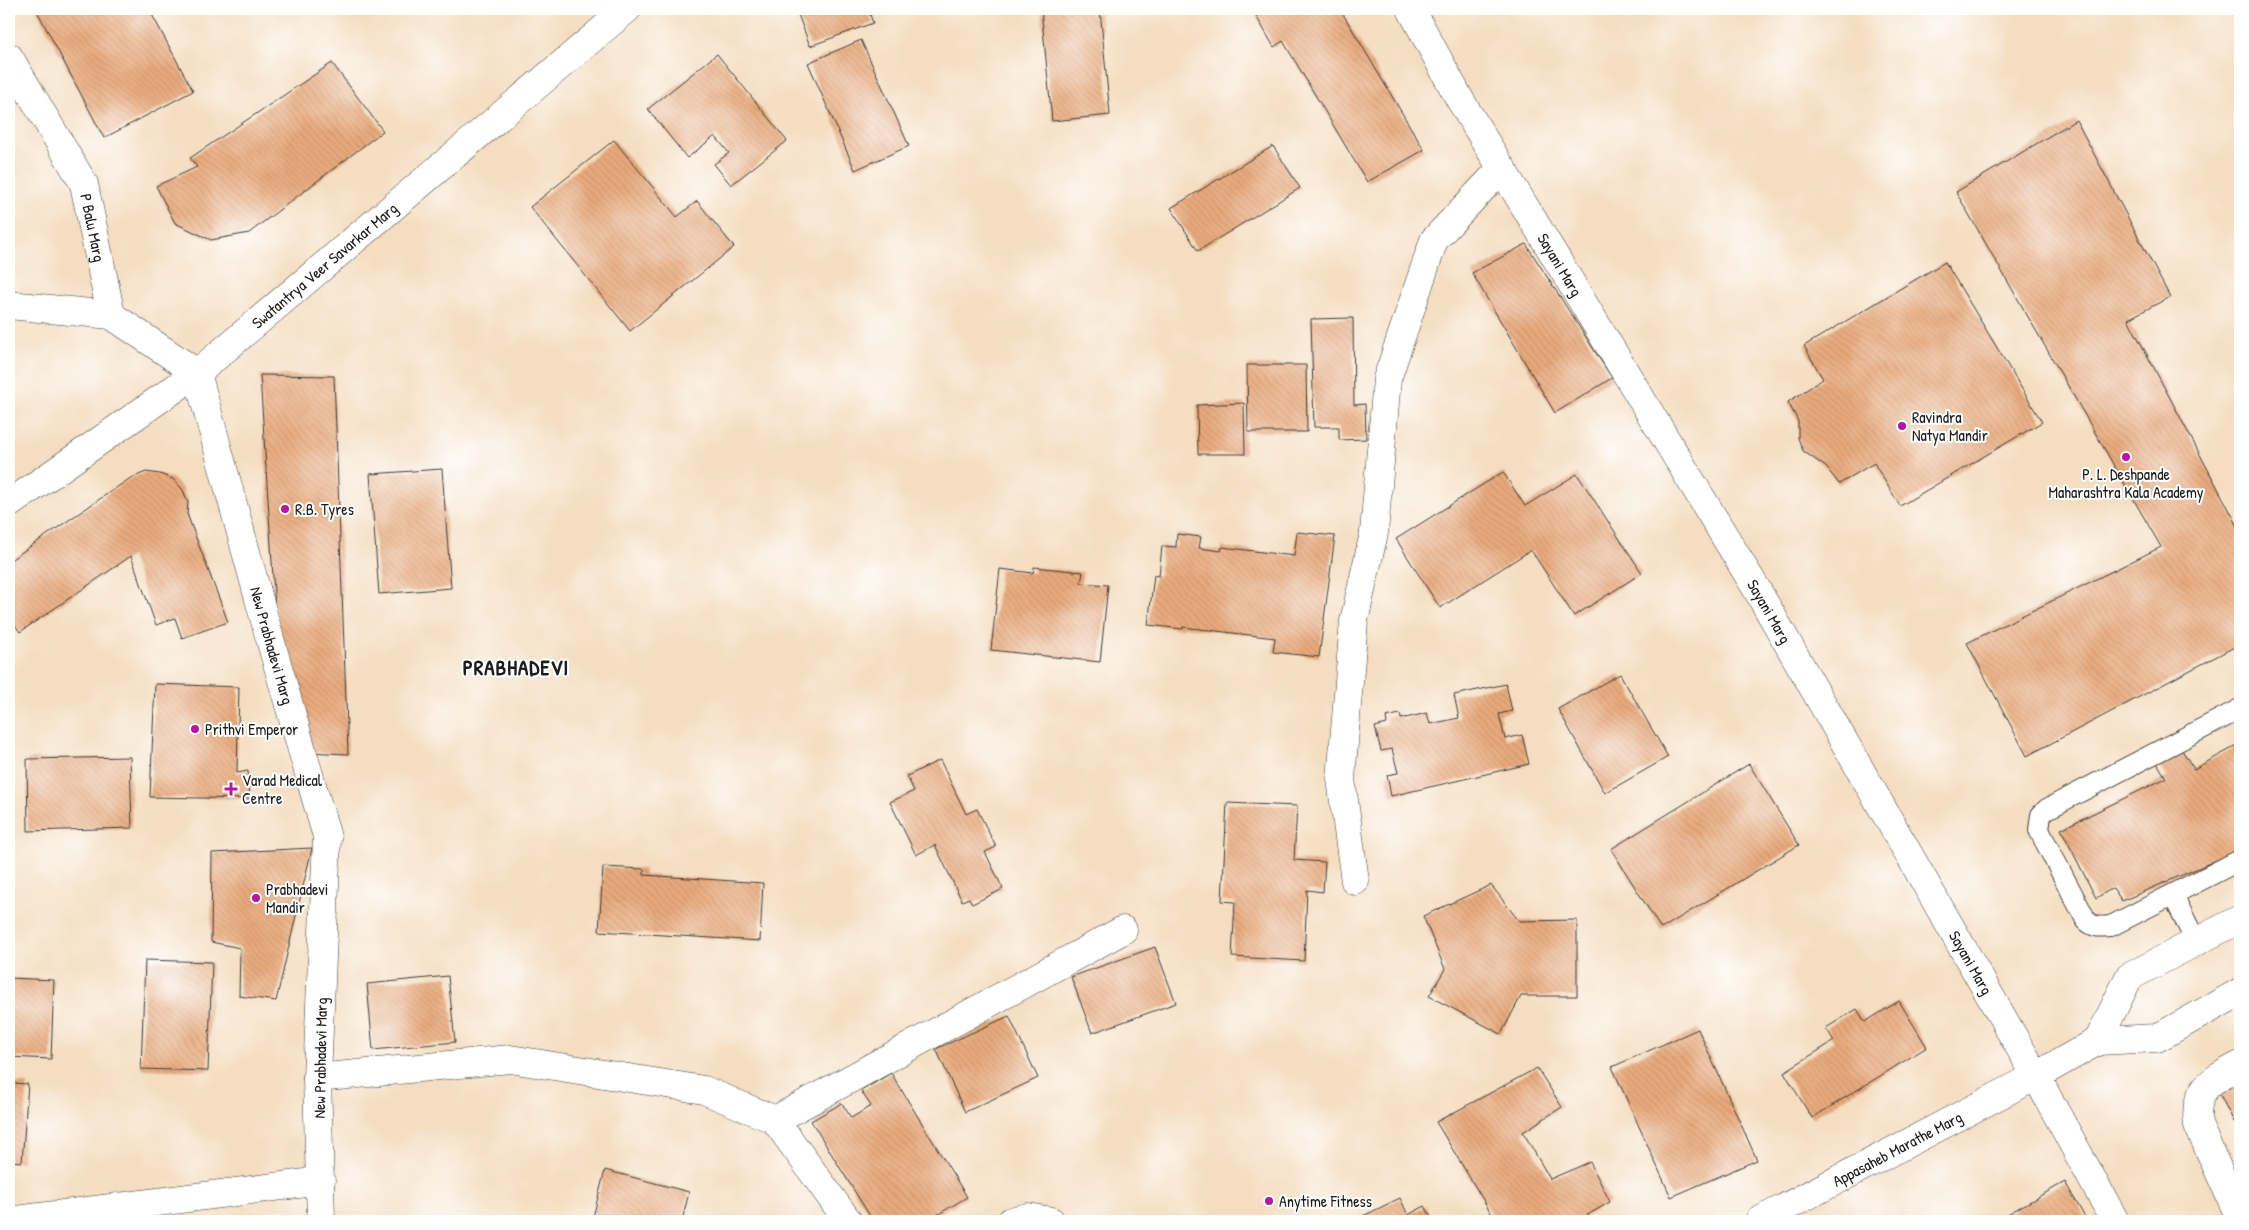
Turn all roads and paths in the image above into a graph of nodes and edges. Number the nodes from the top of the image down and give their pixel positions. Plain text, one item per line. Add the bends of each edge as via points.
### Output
1 (627, 9) edge
2 (1410, 9) edge
3 (9, 57) edge
4 (1502, 168) junction
5 (9, 305) edge
6 (111, 315) junction
7 (197, 373) junction
8 (9, 504) edge
9 (2240, 709) edge
10 (2240, 860) edge
11 (1355, 881) dead end
12 (2173, 895) junction
13 (2240, 920) edge
14 (1123, 930) dead end
15 (2196, 942) junction
16 (2240, 992) edge
17 (2098, 1041) junction
18 (2240, 1066) edge
19 (2036, 1076) junction
20 (317, 1078) junction
21 (775, 1120) junction
22 (321, 1180) junction
23 (1787, 1215) edge
24 (2240, 1218) edge
25 (9, 1221) edge
26 (321, 1221) edge
27 (848, 1221) edge
28 (1011, 1221) edge
29 (1052, 1221) edge
30 (1759, 1221) edge
31 (2115, 1221) edge

1 - 7 street, Swatantrya Veer Savarkar Marg
2 - 4 street, Sayani Marg
3 - 6 street, P Balu Marg via 84,184
4 - 11 street via 1434,240 1387,379 1374,533 1354,622 1341,779
4 - 19 street, Sayani Marg via 1756,588
5 - 6 street
6 - 7 street
7 - 8 street, Swatantrya Veer Savarkar Marg
7 - 20 street, New Prabhadevi Marg via 327,837
9 - 12 lane via 2047,809 2039,821 2039,830 2090,925 2111,926
10 - 12 lane
12 - 15 lane
13 - 15 street
14 - 21 street
15 - 17 street via 2129,978
16 - 17 street via 2157,1038
17 - 19 street, Appasaheb Marathe Marg
18 - 24 street via 2204,1087 2196,1112 2198,1125
19 - 23 street, Appasaheb Marathe Marg
19 - 31 street, Sayani Marg
20 - 21 street via 510,1059 704,1090
20 - 22 street, New Prabhadevi Marg
21 - 27 street
22 - 25 street
22 - 26 street, New Prabhadevi Marg
23 - 30 street, Appasaheb Marathe Marg
28 - 29 street via 1028,1218

